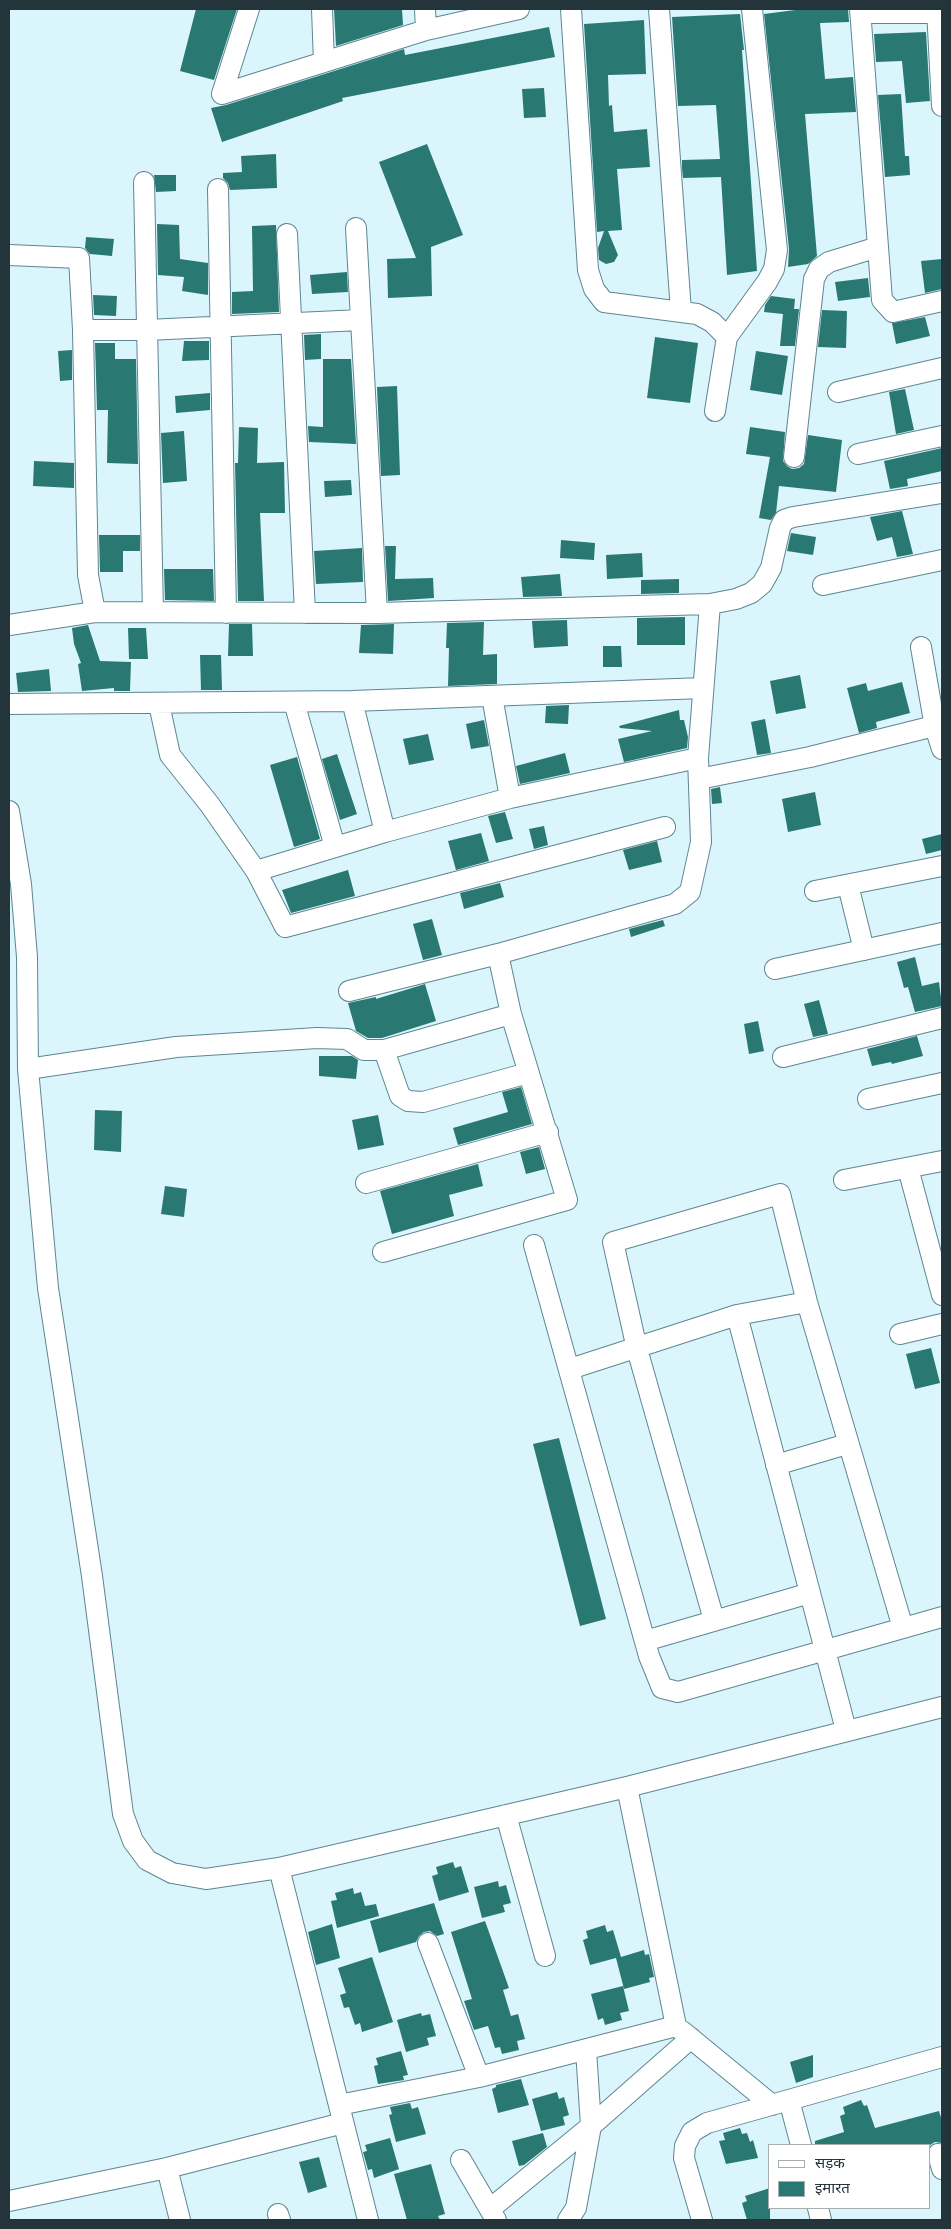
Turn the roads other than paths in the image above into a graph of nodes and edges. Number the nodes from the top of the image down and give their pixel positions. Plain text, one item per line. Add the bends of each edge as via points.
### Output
1 (250, 9) edge
2 (322, 9) edge
3 (425, 9) edge
4 (519, 9) edge
5 (571, 9) edge
6 (659, 9) edge
7 (664, 9) edge
8 (752, 9) edge
9 (860, 11) edge
10 (939, 11) edge
11 (426, 30) junction
12 (324, 62) junction
13 (942, 106) edge
14 (144, 182) dead end
15 (218, 189) dead end
16 (356, 228) dead end
17 (288, 234) dead end
18 (878, 247) junction
19 (9, 255) edge
20 (942, 301) edge
21 (681, 311) junction
22 (361, 320) junction
23 (291, 323) junction
24 (220, 327) junction
25 (83, 330) junction
26 (147, 330) junction
27 (727, 337) junction
28 (942, 368) edge
29 (838, 392) dead end
30 (715, 411) dead end
31 (942, 436) edge
32 (858, 454) dead end
33 (794, 457) dead end
34 (942, 493) edge
35 (942, 560) edge
36 (823, 585) dead end
37 (710, 604) junction
38 (96, 612) junction
39 (153, 612) junction
40 (226, 613) junction
41 (305, 613) junction
42 (377, 613) junction
43 (9, 625) edge
44 (922, 647) dead end
45 (703, 688) junction
46 (492, 696) junction
47 (352, 701) junction
48 (294, 702) junction
49 (9, 704) edge
50 (158, 704) junction
51 (938, 725) edge
52 (942, 749) edge
53 (698, 758) junction
54 (699, 779) junction
55 (510, 798) junction
56 (9, 811) edge
57 (665, 827) dead end
58 (385, 832) junction
59 (335, 847) junction
60 (942, 866) edge
61 (256, 871) junction
62 (15, 885) edge
63 (848, 885) junction
64 (815, 891) dead end
65 (942, 933) edge
66 (864, 950) junction
67 (498, 954) junction
68 (775, 969) dead end
69 (349, 990) dead end
70 (511, 1014) junction
71 (942, 1018) edge
72 (384, 1050) junction
73 (783, 1057) dead end
74 (28, 1069) junction
75 (528, 1073) junction
76 (942, 1083) edge
77 (868, 1099) dead end
78 (548, 1132) junction
79 (942, 1160) edge
80 (908, 1168) junction
81 (844, 1180) dead end
82 (366, 1183) dead end
83 (534, 1245) dead end
84 (383, 1252) dead end
85 (942, 1295) edge
86 (807, 1302) junction
87 (737, 1315) junction
88 (942, 1324) edge
89 (900, 1334) dead end
90 (637, 1349) junction
91 (570, 1369) junction
92 (847, 1444) junction
93 (776, 1464) junction
94 (810, 1593) junction
95 (942, 1617) edge
96 (714, 1620) junction
97 (903, 1628) junction
98 (645, 1641) junction
99 (824, 1650) junction
100 (942, 1706) edge
101 (846, 1730) junction
102 (627, 1787) junction
103 (506, 1815) junction
104 (279, 1868) junction
105 (428, 1943) dead end
106 (545, 1956) dead end
107 (684, 2032) junction
108 (586, 2050) junction
109 (942, 2057) edge
110 (479, 2077) junction
111 (781, 2102) junction
112 (341, 2114) junction
113 (592, 2126) junction
114 (801, 2144) edge
115 (461, 2160) dead end
116 (167, 2168) junction
117 (9, 2202) edge
118 (493, 2215) edge
119 (180, 2220) edge
120 (368, 2220) edge
121 (568, 2220) edge
122 (702, 2220) edge

1 - 12 street via 222,94
2 - 12 street
3 - 11 street
4 - 11 street
5 - 21 street via 588,270 594,289 604,302
6 - 7 street
6 - 21 street
8 - 27 street via 777,250 774,270
9 - 10 street
9 - 18 street
10 - 13 street
11 - 12 street
14 - 26 street
15 - 24 street
16 - 22 street
17 - 23 street
18 - 20 street via 882,300 893,312
18 - 33 street via 829,262 819,269 814,279
19 - 25 street via 79,258
21 - 27 street via 697,314 712,322
22 - 23 street
22 - 42 street
23 - 24 street
23 - 41 street
24 - 26 street
24 - 40 street
25 - 26 street
25 - 38 street via 88,575
26 - 39 street
27 - 30 street
28 - 29 street
31 - 32 street
34 - 37 street via 784,520 771,568 762,584 736,600
35 - 36 street
37 - 42 street
37 - 45 street
38 - 39 street
38 - 43 street
39 - 40 street
40 - 41 street
41 - 42 street
44 - 51 street
45 - 46 street
45 - 53 street
46 - 47 street
46 - 55 street
47 - 48 street
47 - 58 street
48 - 50 street
48 - 59 street
49 - 50 street
50 - 61 street via 170,755
51 - 52 street
51 - 54 street via 810,757
53 - 54 street
53 - 55 street
54 - 67 street via 701,842 690,892 675,904
55 - 58 street
56 - 62 street
57 - 61 street via 285,927
58 - 59 street
59 - 61 street
60 - 63 street
62 - 74 street via 27,957
63 - 64 street
63 - 66 street
65 - 66 street
66 - 68 street
67 - 69 street
67 - 70 street
70 - 72 street
70 - 75 street
71 - 73 street
72 - 74 street via 364,1050 347,1039 317,1038 176,1047
72 - 75 street via 400,1096 408,1101 423,1102
74 - 104 street via 48,1288 92,1576 123,1814 134,1841 147,1860 172,1873 206,1879
75 - 78 street
76 - 77 street
78 - 82 street
78 - 84 street via 567,1200
79 - 80 street
80 - 81 street
80 - 85 street
83 - 91 street
86 - 87 street
86 - 90 street via 780,1194 613,1242
86 - 92 street
87 - 90 street
87 - 93 street
88 - 89 street
90 - 91 street
90 - 96 street
91 - 98 street
92 - 93 street
92 - 97 street
93 - 94 street
94 - 96 street
94 - 99 street
95 - 97 street
96 - 98 street
97 - 99 street
98 - 99 street via 662,1688 678,1692
99 - 101 street
100 - 101 street
101 - 102 street
102 - 103 street
102 - 107 street
103 - 104 street
103 - 106 street
104 - 112 street
105 - 110 street
107 - 108 street
107 - 111 street
107 - 113 street
108 - 110 street
108 - 113 street
109 - 111 street
110 - 112 street
111 - 114 street
111 - 122 street via 706,2124 692,2132 685,2146 684,2158
112 - 116 street
112 - 120 street
113 - 118 street
113 - 121 street via 576,2208
115 - 118 street
116 - 117 street
116 - 119 street

